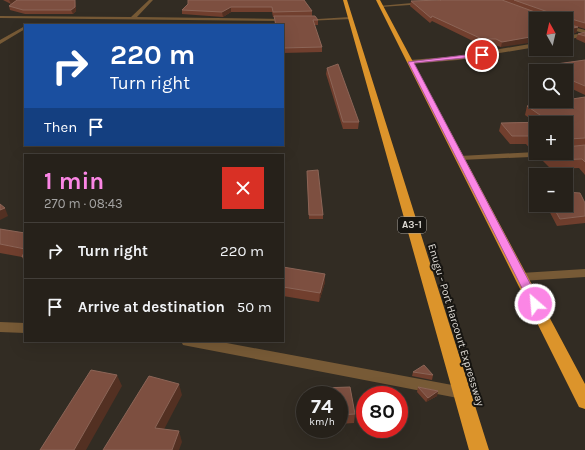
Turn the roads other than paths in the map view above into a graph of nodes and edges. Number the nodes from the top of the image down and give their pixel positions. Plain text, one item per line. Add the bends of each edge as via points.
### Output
1 (151, 0) edge
2 (345, 0) edge
3 (380, 3) edge
4 (427, 3) edge
5 (43, 16) junction
6 (0, 17) edge
7 (133, 18) junction
8 (350, 18) junction
9 (294, 20) edge
10 (301, 20) edge
11 (33, 22) dead end
12 (24, 28) edge
13 (573, 29) edge
14 (585, 33) edge
15 (573, 36) edge
16 (0, 42) edge
17 (529, 46) edge
18 (410, 62) junction
19 (529, 155) edge
20 (460, 158) junction
21 (585, 273) edge
22 (521, 277) junction
23 (0, 327) edge
24 (24, 328) edge
25 (193, 342) edge
26 (463, 393) junction
27 (585, 401) edge
28 (479, 450) edge

1 - 7 street
2 - 8 highway, Enugu - Port Harcourt Expressway / A3-1
3 - 4 street
3 - 18 highway
5 - 6 street
5 - 7 street
5 - 11 street
7 - 9 street
8 - 10 street
8 - 26 highway, Enugu - Port Harcourt Expressway / A3-1
12 - 16 street
13 - 14 street
14 - 15 street
17 - 18 street via 458,58
18 - 20 highway
19 - 20 street
20 - 22 highway
21 - 22 street
22 - 27 highway
23 - 24 street
25 - 26 street
26 - 28 highway, Enugu - Port Harcourt Expressway / A3-1

